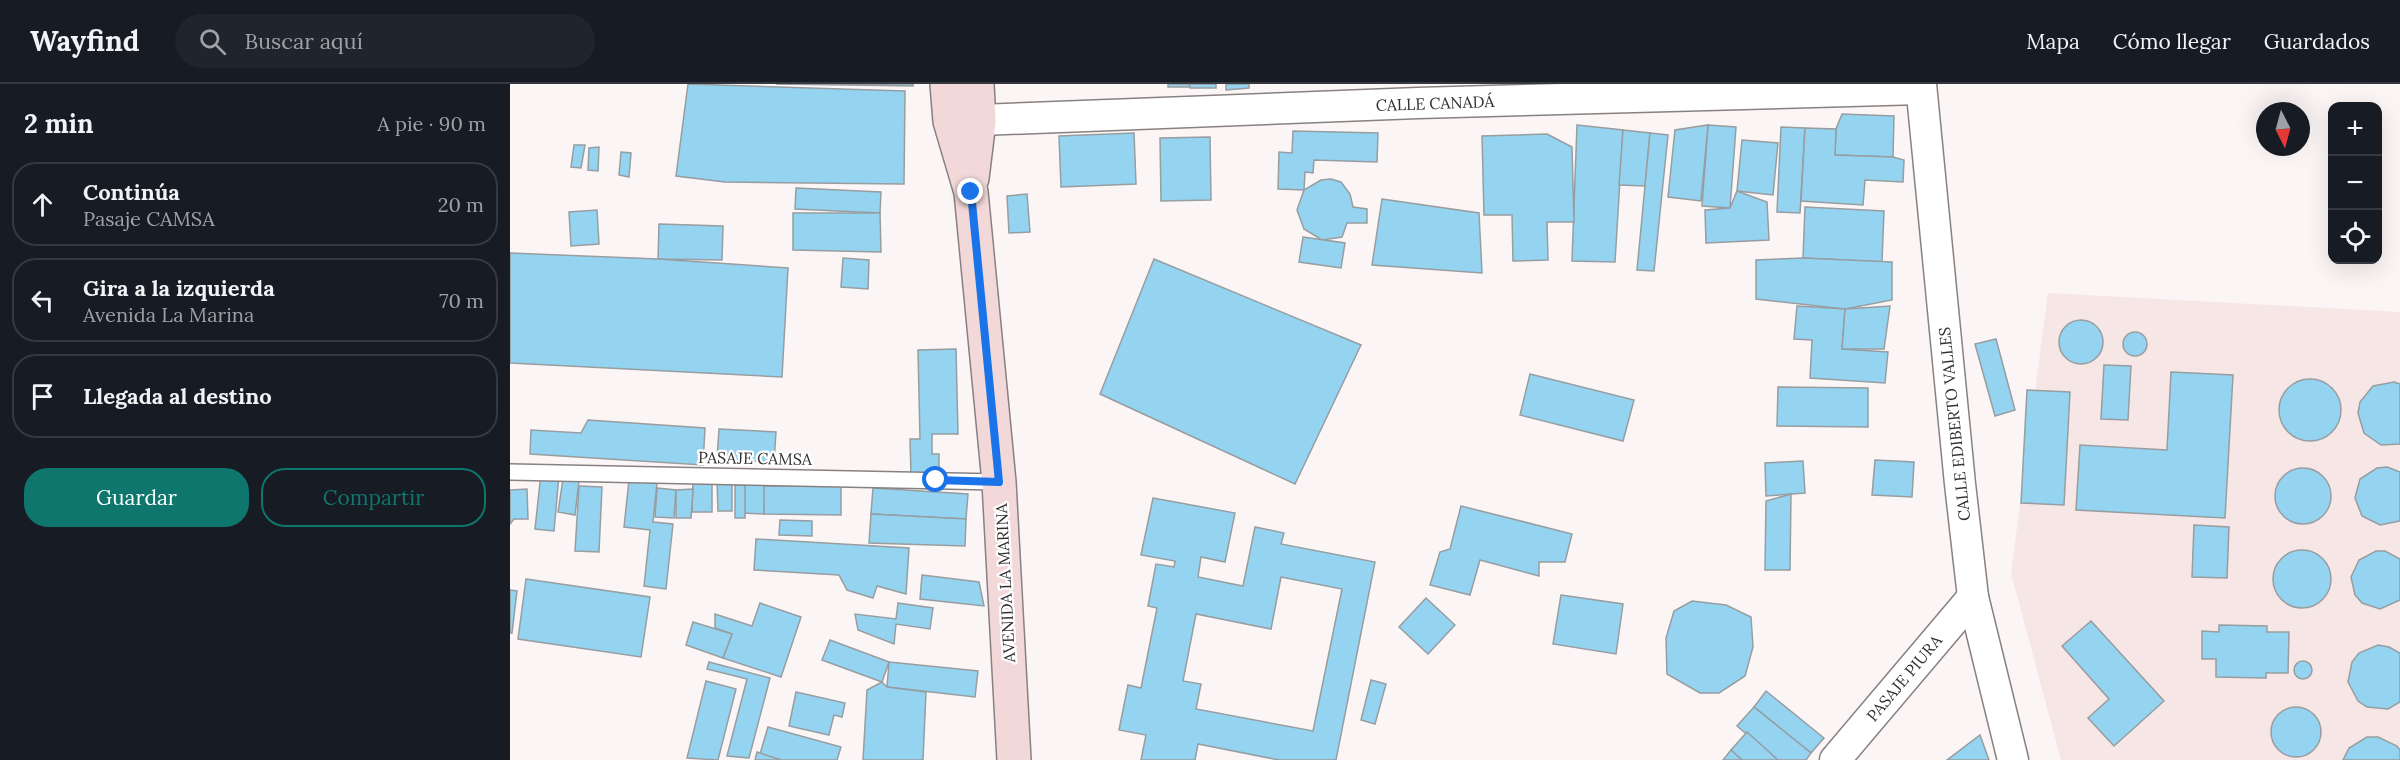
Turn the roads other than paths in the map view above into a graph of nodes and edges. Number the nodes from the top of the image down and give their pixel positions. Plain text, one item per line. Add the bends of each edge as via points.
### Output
1 (947, 84) edge
2 (976, 84) edge
3 (1921, 87) edge
4 (1418, 93) edge
5 (964, 121) junction
6 (510, 472) edge
7 (999, 482) junction
8 (1973, 597) junction
9 (1014, 760) edge
10 (1835, 760) edge
11 (2013, 760) edge

1 - 5 main road, AVENIDA LA MARINA
2 - 5 main road, AVENIDA LA MARINA
3 - 4 street, CALLE CANADÁ
3 - 8 street, CALLE EDIBERTO VALLES
4 - 5 street, CALLE CANADÁ
5 - 7 main road, AVENIDA LA MARINA
6 - 7 lane, PASAJE CAMSA
7 - 9 main road, AVENIDA LA MARINA
8 - 10 street, PASAJE PIURA
8 - 11 street, CALLE EDIBERTO VALLES

